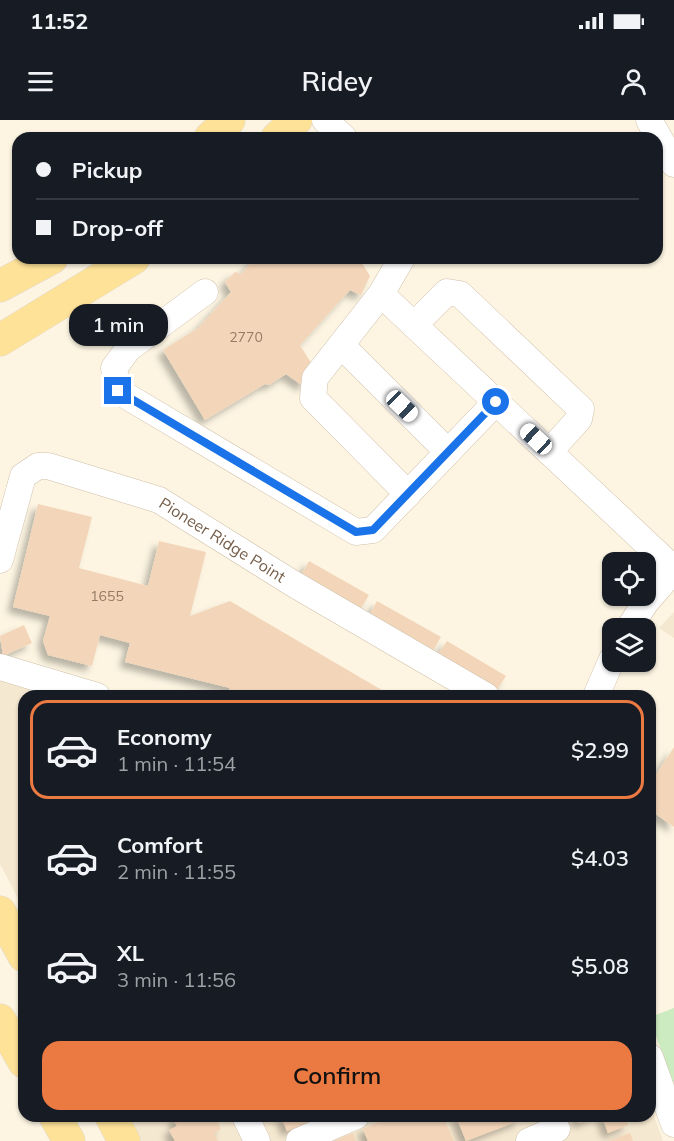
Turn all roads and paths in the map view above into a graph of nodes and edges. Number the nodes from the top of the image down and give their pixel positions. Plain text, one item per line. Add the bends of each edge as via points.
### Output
1 (229, 120) edge
2 (296, 120) edge
3 (325, 120) edge
4 (216, 132) edge
5 (283, 132) edge
6 (338, 132) edge
7 (663, 145) edge
8 (674, 164) edge
9 (40, 264) edge
10 (124, 264) edge
11 (398, 264) edge
12 (0, 286) edge
13 (205, 292) dead end
14 (381, 294) junction
15 (414, 325) junction
16 (0, 340) edge
17 (341, 345) junction
18 (496, 402) junction
19 (448, 452) junction
20 (549, 452) junction
21 (408, 494) junction
22 (0, 560) edge
23 (674, 569) edge
24 (636, 618) edge
25 (0, 667) edge
26 (606, 672) edge
27 (77, 690) edge
28 (476, 690) edge
29 (599, 690) edge
30 (0, 912) edge
31 (18, 945) edge
32 (0, 1020) edge
33 (18, 1052) edge
34 (656, 1074) edge
35 (58, 1122) edge
36 (114, 1122) edge
37 (248, 1122) edge
38 (342, 1122) edge
39 (674, 1124) edge
40 (557, 1129) edge
41 (69, 1141) edge
42 (124, 1141) edge
43 (257, 1141) edge
44 (299, 1141) edge
45 (529, 1141) edge

1 - 4 main road
2 - 5 main road
3 - 6 street
7 - 8 street
9 - 12 main road
10 - 16 main road
11 - 14 street
13 - 21 street via 128,349 114,368 118,391 356,532 373,530
14 - 15 street
14 - 17 street
15 - 18 street
15 - 20 street via 447,292 460,294 581,409 579,420
17 - 19 street
17 - 21 street via 315,378 313,398
18 - 19 street
18 - 20 street
19 - 21 street
20 - 23 street
22 - 28 street, Pioneer Ridge Point via 23,476 38,466 48,466 159,500
23 - 24 street
25 - 27 street
26 - 29 street
30 - 31 main road
32 - 33 main road
34 - 39 street
35 - 41 main road
36 - 42 main road
37 - 43 street
38 - 44 street
40 - 45 street

